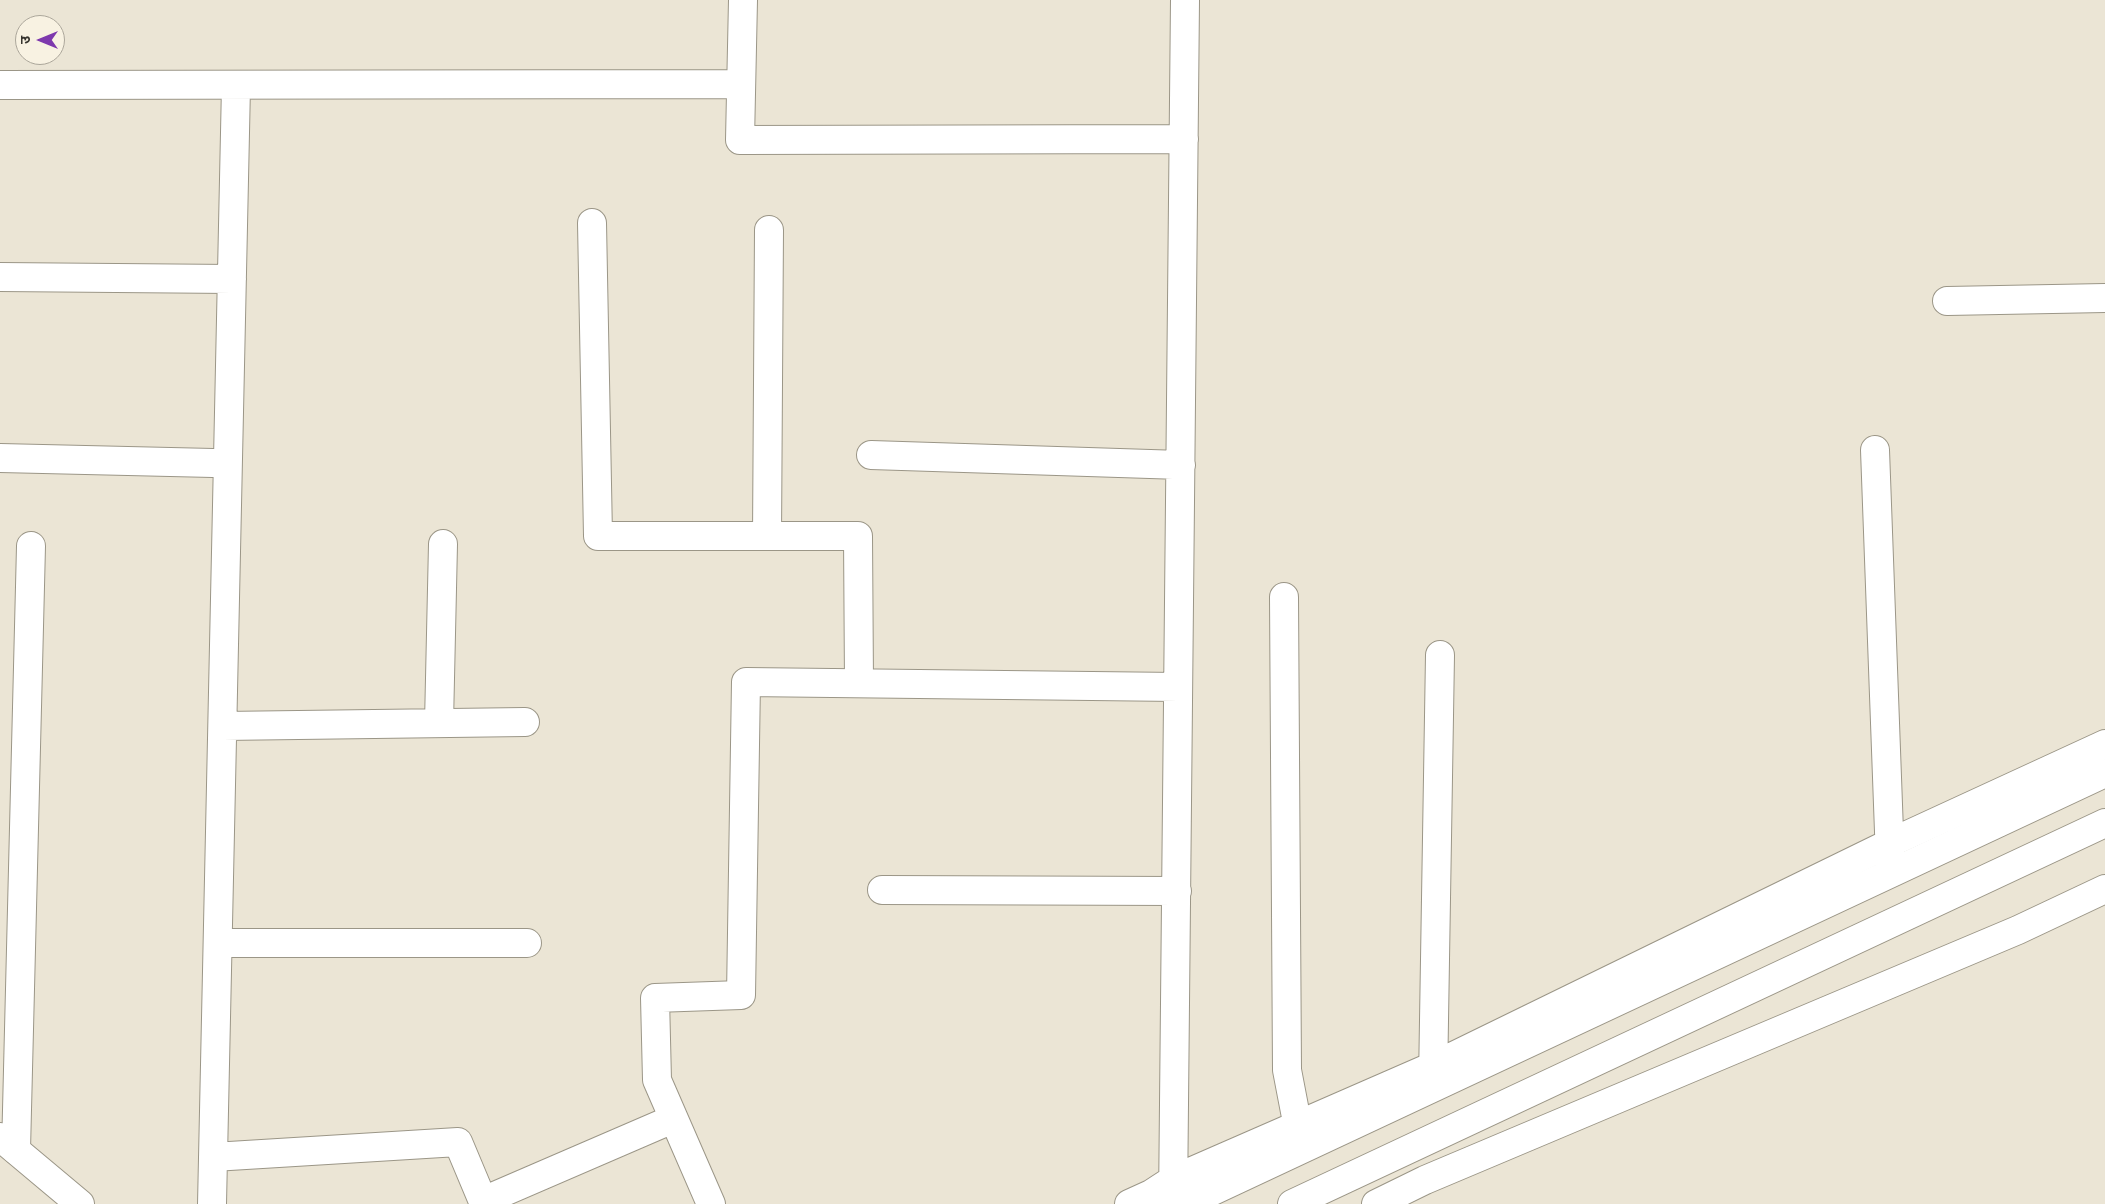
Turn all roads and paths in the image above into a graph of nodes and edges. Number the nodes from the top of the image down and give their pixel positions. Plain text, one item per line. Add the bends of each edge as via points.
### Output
1 (744, 0) edge
2 (1185, 0) edge
3 (741, 84) junction
4 (0, 85) edge
5 (236, 86) junction
6 (1184, 140) junction
7 (592, 223) dead end
8 (770, 230) dead end
9 (0, 277) edge
10 (232, 279) junction
11 (2105, 298) edge
12 (1947, 301) dead end
13 (1875, 450) dead end
14 (871, 455) dead end
15 (0, 458) edge
16 (213, 463) dead end
17 (1181, 465) junction
18 (767, 536) junction
19 (443, 544) dead end
20 (31, 546) dead end
21 (1284, 597) dead end
22 (1440, 655) dead end
23 (859, 682) junction
24 (1178, 686) junction
25 (526, 722) dead end
26 (439, 723) junction
27 (223, 726) junction
28 (2105, 744) edge
29 (2105, 773) edge
30 (2105, 823) edge
31 (1890, 843) junction
32 (1891, 873) junction
33 (2105, 889) edge
34 (882, 890) dead end
35 (1177, 891) junction
36 (218, 943) junction
37 (527, 943) dead end
38 (1433, 1077) junction
39 (673, 1118) junction
40 (1300, 1137) junction
41 (8, 1143) edge
42 (213, 1157) junction
43 (1174, 1192) edge
44 (483, 1203) edge
45 (80, 1204) edge
46 (212, 1204) edge
47 (711, 1204) edge
48 (1129, 1204) edge
49 (1185, 1204) edge
50 (1292, 1204) edge
51 (1376, 1204) edge

1 - 3 main road
2 - 6 main road
3 - 5 main road
3 - 6 main road via 740,140
4 - 5 main road
5 - 10 main road
6 - 17 main road
7 - 18 main road via 598,536
8 - 18 main road
9 - 10 main road
10 - 27 main road
11 - 12 main road
13 - 31 main road
14 - 17 main road
15 - 16 main road
17 - 24 main road
18 - 23 main road via 858,536
19 - 26 main road
20 - 41 main road
21 - 40 main road via 1287,1070
22 - 38 main road
23 - 24 main road
23 - 39 main road via 746,682 741,995 656,998 657,1080
24 - 35 main road
25 - 26 main road
26 - 27 main road
27 - 36 main road
28 - 31 main road
29 - 32 main road
30 - 50 main road
31 - 32 main road
31 - 38 main road
32 - 38 main road
33 - 51 main road via 2018,930 1425,1180
34 - 35 main road
35 - 43 main road
36 - 37 main road
36 - 42 main road
38 - 40 main road
39 - 44 main road
39 - 47 main road
40 - 43 main road
40 - 49 main road
41 - 45 main road
42 - 44 main road via 458,1142
42 - 46 main road
43 - 48 main road via 1151,1194

